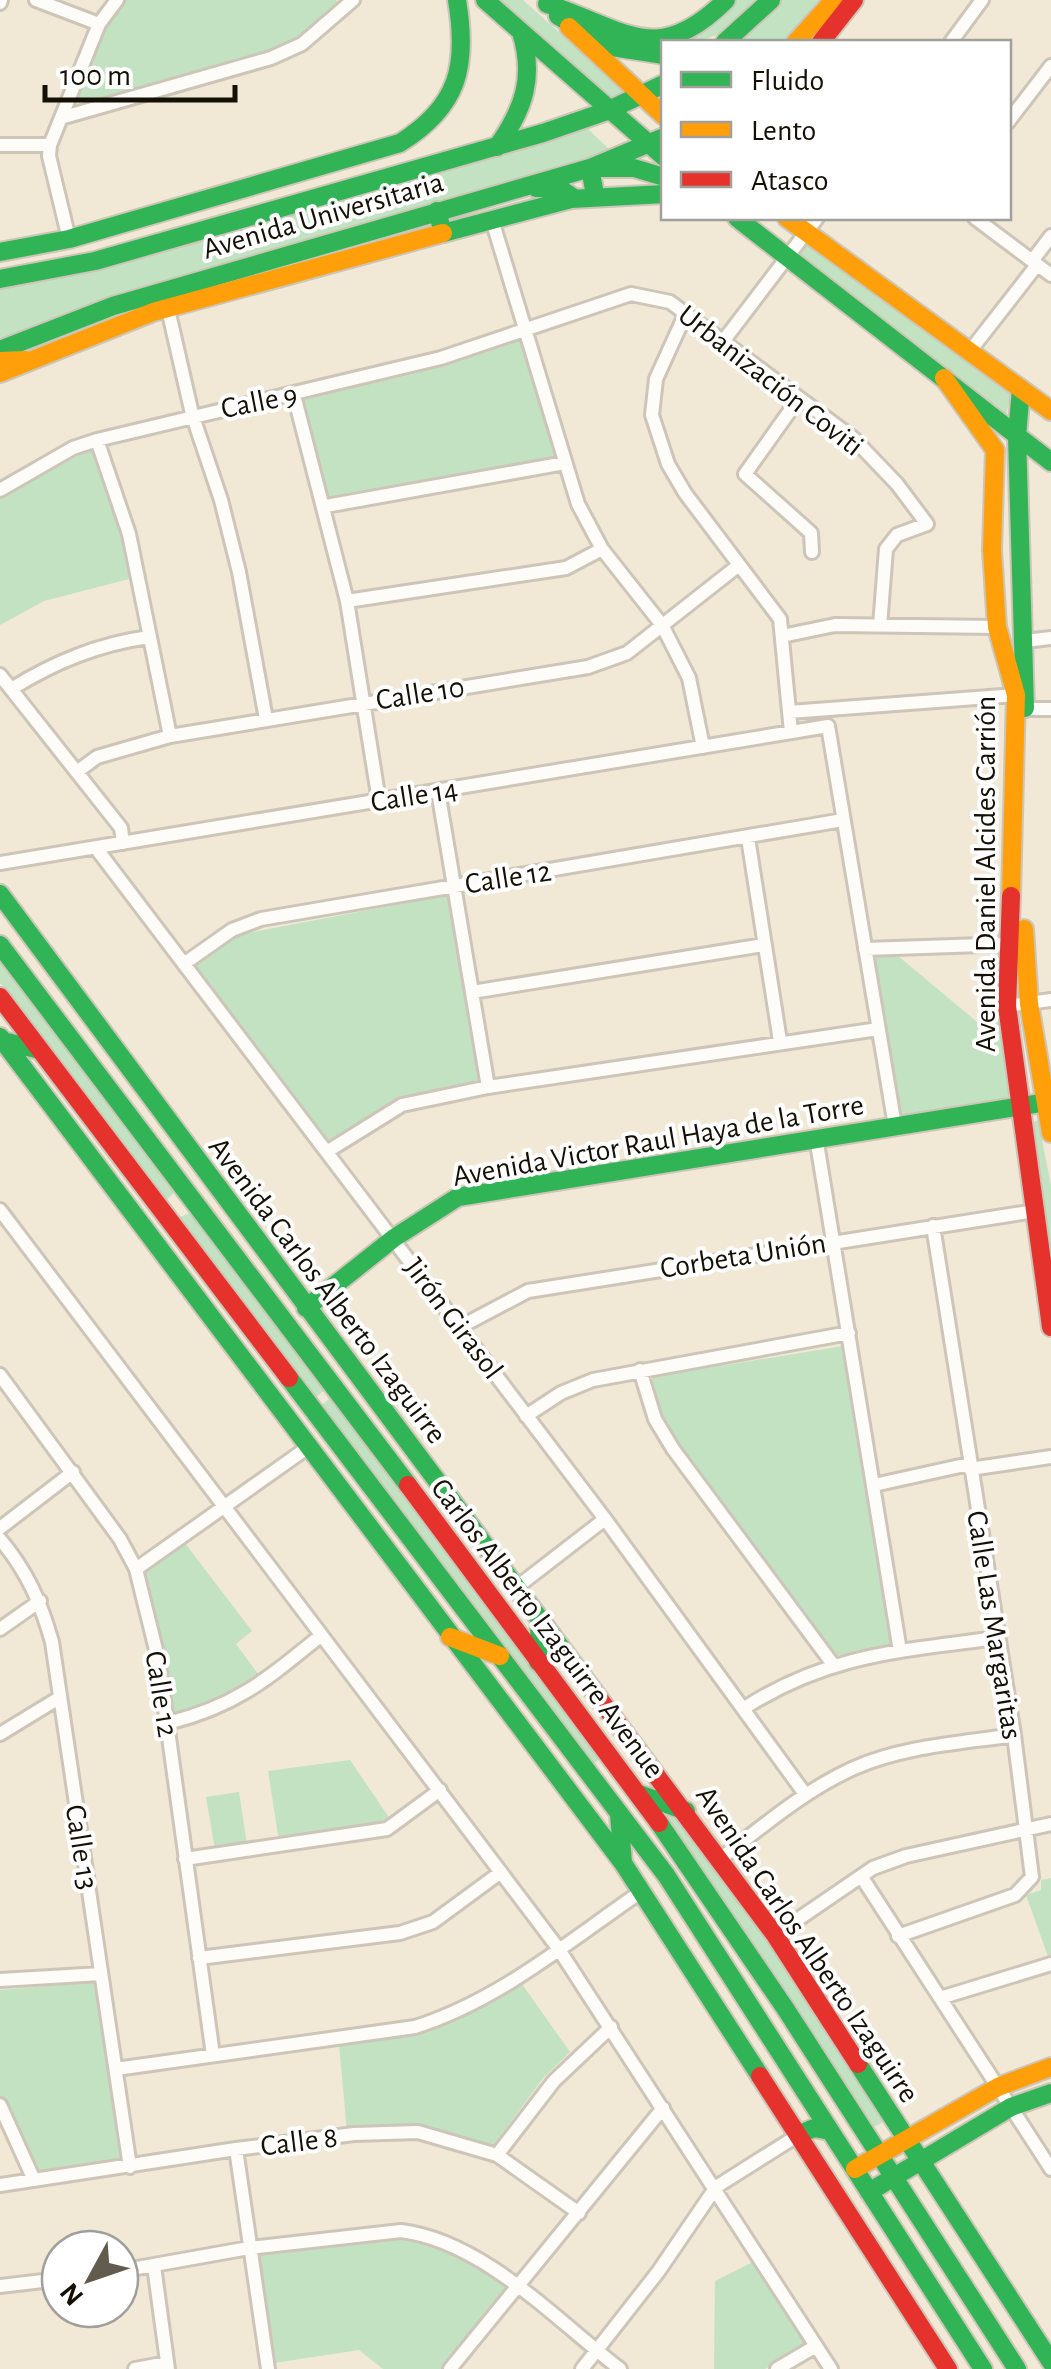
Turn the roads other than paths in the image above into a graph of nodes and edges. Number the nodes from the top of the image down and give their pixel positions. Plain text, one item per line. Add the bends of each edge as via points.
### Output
1 (36, 0) edge
2 (117, 0) edge
3 (353, 0) edge
4 (457, 0) edge
5 (485, 0) edge
6 (726, 0) edge
7 (772, 0) edge
8 (834, 0) edge
9 (854, 0) edge
10 (982, 0) edge
11 (549, 5) edge
12 (100, 24) junction
13 (521, 32) junction
14 (726, 40) edge
15 (798, 40) edge
16 (823, 40) edge
17 (952, 40) edge
18 (661, 54) edge
19 (1051, 66) edge
20 (661, 85) edge
21 (640, 95) junction
22 (607, 111) junction
23 (661, 113) edge
24 (64, 116) junction
25 (1011, 118) edge
26 (656, 141) edge
27 (0, 145) edge
28 (50, 145) junction
29 (497, 146) junction
30 (590, 168) junction
31 (661, 176) edge
32 (514, 188) junction
33 (661, 194) edge
34 (595, 195) junction
35 (574, 198) junction
36 (437, 211) junction
37 (492, 220) junction
38 (740, 220) edge
39 (776, 220) edge
40 (977, 220) edge
41 (811, 224) edge
42 (443, 233) junction
43 (760, 236) junction
44 (1051, 236) edge
45 (69, 238) junction
46 (0, 252) edge
47 (786, 256) junction
48 (1035, 263) junction
49 (1051, 275) edge
50 (0, 279) edge
51 (168, 309) junction
52 (685, 316) junction
53 (525, 331) junction
54 (721, 344) junction
55 (0, 350) edge
56 (970, 351) junction
57 (0, 360) edge
58 (26, 360) junction
59 (0, 372) edge
60 (944, 378) junction
61 (1021, 389) junction
62 (294, 395) junction
63 (799, 398) junction
64 (1051, 412) edge
65 (192, 414) junction
66 (1017, 436) junction
67 (97, 440) junction
68 (1051, 462) edge
69 (565, 463) junction
70 (0, 490) edge
71 (326, 506) junction
72 (602, 548) junction
73 (812, 552) dead end
74 (738, 565) junction
75 (348, 601) junction
76 (662, 625) junction
77 (880, 626) junction
78 (997, 628) junction
79 (782, 636) junction
80 (150, 637) junction
81 (1051, 638) edge
82 (1025, 642) junction
83 (0, 675) edge
84 (11, 689) junction
85 (364, 702) junction
86 (1020, 702) junction
87 (1051, 708) edge
88 (789, 712) junction
89 (266, 719) junction
90 (791, 732) junction
91 (170, 736) junction
92 (703, 747) junction
93 (78, 771) junction
94 (438, 791) junction
95 (378, 801) junction
96 (844, 820) junction
97 (748, 838) junction
98 (123, 843) junction
99 (96, 848) junction
100 (0, 864) edge
101 (454, 885) junction
102 (0, 894) edge
103 (1012, 944) junction
104 (0, 945) edge
105 (764, 945) junction
106 (865, 949) junction
107 (185, 963) junction
108 (472, 992) junction
109 (0, 997) edge
110 (1051, 1000) edge
111 (1029, 1004) junction
112 (1008, 1006) junction
113 (878, 1028) junction
114 (2, 1038) edge
115 (780, 1041) junction
116 (40, 1050) junction
117 (488, 1087) junction
118 (1049, 1102) edge
119 (1019, 1106) junction
120 (894, 1126) junction
121 (1051, 1132) edge
122 (816, 1137) junction
123 (328, 1152) junction
124 (190, 1205) junction
125 (0, 1210) edge
126 (1034, 1211) junction
127 (169, 1222) junction
128 (932, 1226) junction
129 (394, 1238) junction
130 (834, 1240) junction
131 (306, 1308) junction
132 (1051, 1326) edge
133 (460, 1327) junction
134 (849, 1333) junction
135 (640, 1370) junction
136 (0, 1375) edge
137 (526, 1416) junction
138 (307, 1448) junction
139 (1051, 1458) edge
140 (970, 1466) junction
141 (73, 1472) junction
142 (874, 1484) junction
143 (224, 1506) junction
144 (605, 1519) junction
145 (0, 1528) edge
146 (0, 1539) edge
147 (136, 1569) junction
148 (517, 1587) junction
149 (40, 1601) junction
150 (540, 1619) junction
151 (0, 1629) edge
152 (320, 1637) junction
153 (450, 1637) junction
154 (996, 1638) junction
155 (900, 1651) junction
156 (500, 1656) junction
157 (538, 1662) junction
158 (832, 1663) junction
159 (59, 1698) junction
160 (746, 1707) junction
161 (168, 1723) junction
162 (0, 1734) edge
163 (1014, 1734) junction
164 (614, 1762) junction
165 (591, 1774) junction
166 (440, 1790) junction
167 (638, 1794) junction
168 (805, 1794) junction
169 (686, 1811) junction
170 (619, 1812) junction
171 (1051, 1824) edge
172 (1027, 1828) junction
173 (185, 1859) junction
174 (720, 1860) junction
175 (623, 1863) junction
176 (501, 1872) junction
177 (862, 1876) junction
178 (642, 1891) junction
179 (728, 1920) junction
180 (775, 1935) junction
181 (898, 1936) junction
182 (704, 1937) junction
183 (558, 1948) junction
184 (199, 1958) junction
185 (1051, 1964) edge
186 (102, 1974) junction
187 (0, 1978) edge
188 (940, 1998) junction
189 (611, 2027) junction
190 (214, 2055) junction
191 (1051, 2067) edge
192 (116, 2069) junction
193 (998, 2087) junction
194 (1051, 2093) edge
195 (0, 2105) edge
196 (1011, 2107) junction
197 (662, 2108) junction
198 (830, 2131) junction
199 (800, 2134) junction
200 (905, 2138) junction
201 (236, 2149) junction
202 (878, 2154) junction
203 (497, 2155) junction
204 (920, 2160) junction
205 (130, 2167) junction
206 (1051, 2169) edge
207 (854, 2170) junction
208 (893, 2177) junction
209 (34, 2180) junction
210 (0, 2185) edge
211 (716, 2187) junction
212 (869, 2192) junction
213 (579, 2212) junction
214 (249, 2248) junction
215 (154, 2266) junction
216 (140, 2268) edge
217 (40, 2281) edge
218 (0, 2286) edge
219 (514, 2286) junction
220 (816, 2346) junction
221 (596, 2351) junction
222 (1051, 2362) edge
223 (168, 2366) edge
224 (134, 2369) edge
225 (268, 2369) edge
226 (450, 2369) edge
227 (582, 2369) edge
228 (620, 2369) edge
229 (777, 2369) edge
230 (830, 2369) edge
231 (948, 2369) edge
232 (982, 2369) edge
233 (1017, 2369) edge

1 - 12 street
2 - 12 street
3 - 24 street via 302,44 270,58
4 - 45 main road, Avenida Universitaria via 459,74 436,118 412,138
5 - 13 main road
6 - 11 main road via 692,33 653,40
7 - 14 main road
8 - 15 main road
9 - 16 main road
10 - 17 street
11 - 18 main road via 612,47
11 - 21 main road
12 - 24 street
13 - 22 main road
13 - 29 main road via 529,94
19 - 25 street
20 - 21 main road, Avenida Universitaria
21 - 22 main road, Avenida Universitaria
21 - 23 main road
22 - 26 main road
22 - 29 main road, Avenida Universitaria
24 - 28 street
26 - 30 main road, Avenida Universitaria
27 - 28 street
28 - 45 street
29 - 50 main road, Avenida Universitaria via 94,261
30 - 31 main road
30 - 32 main road, Avenida Universitaria
30 - 34 main road
32 - 35 main road via 559,188
32 - 36 main road, Avenida Universitaria
33 - 34 main road, Avenida Universitaria
34 - 35 main road, Avenida Universitaria
35 - 37 main road, Avenida Universitaria
36 - 42 main road
36 - 55 main road, Avenida Universitaria via 113,306
37 - 42 main road, Avenida Universitaria
37 - 53 street
38 - 43 main road
39 - 43 main road
40 - 48 street
41 - 47 street
41 - 56 main road
42 - 51 main road, Avenida Universitaria
43 - 47 main road
44 - 48 street
45 - 46 main road, Avenida Universitaria
47 - 54 street
47 - 60 main road
48 - 49 street
48 - 56 street
51 - 58 main road, Avenida Universitaria
51 - 65 street
52 - 53 street, Urbanización Coviti via 670,302 631,294
52 - 54 street, Urbanización Coviti
52 - 74 street via 656,379 652,415 684,494
53 - 62 street, Calle 9
53 - 69 street
54 - 63 street, Urbanización Coviti
56 - 61 main road
57 - 58 main road
58 - 59 main road, Avenida Universitaria
60 - 66 main road
60 - 78 main road, Avenida Daniel Alcides Carrión via 995,450
61 - 64 main road
61 - 66 main road, Avenida Daniel Alcides Carrión
62 - 65 street, Calle 9
62 - 71 street
63 - 73 street via 745,474 811,532
63 - 77 street, Urbanización Coviti via 853,438 926,524 897,535 886,549
65 - 67 street, Calle 9
65 - 89 street via 226,518
66 - 68 main road
66 - 82 main road, Avenida Daniel Alcides Carrión
67 - 70 street, Calle 9
67 - 80 street via 129,534
69 - 71 street
69 - 72 street
71 - 75 street
72 - 75 street via 566,568
72 - 76 street
74 - 76 street, Calle 10
74 - 79 street via 780,619
75 - 85 street
76 - 85 street, Calle 10 via 627,653 588,667
76 - 92 street via 689,678
77 - 78 street
77 - 79 street via 835,625
78 - 86 main road, Avenida Daniel Alcides Carrión
79 - 88 street
80 - 84 street via 77,654
80 - 91 street
81 - 82 street
82 - 86 main road, Avenida Daniel Alcides Carrión
83 - 84 street
84 - 93 street
85 - 89 street, Calle 10
85 - 95 street
86 - 87 street
86 - 88 street
86 - 103 main road, Avenida Daniel Alcides Carrión
86 - 111 main road, Avenida Daniel Alcides Carrión
88 - 90 street
89 - 91 street, Calle 10
90 - 92 street, Calle 14
90 - 96 street, Calle 14 via 828,726
91 - 93 street, Calle 10 via 96,756
92 - 94 street, Calle 14
93 - 98 street via 121,828
94 - 95 street, Calle 14
94 - 101 street
95 - 98 street, Calle 14
96 - 97 street, Calle 12
96 - 106 street
97 - 101 street, Calle 12
97 - 105 street
98 - 99 street, Calle 14
99 - 100 street, Calle 14
99 - 107 street, Jirón Girasol
101 - 107 street, Calle 12 via 261,919 232,930
101 - 108 street
102 - 131 main road, Avenida Carlos Alberto Izaguirre
103 - 106 street
103 - 112 main road, Avenida Daniel Alcides Carrión
104 - 124 main road, Carlos Alberto Izaguirre Avenue
105 - 108 street
105 - 115 street
106 - 113 street
107 - 123 street, Jirón Girasol
108 - 117 street
109 - 116 main road, Carlos Alberto Izaguirre Avenue
110 - 111 street
111 - 112 street
111 - 118 main road, Avenida Daniel Alcides Carrión
112 - 119 main road, Avenida Daniel Alcides Carrión
113 - 115 street
113 - 120 street
114 - 116 main road
114 - 138 main road
115 - 117 street
116 - 127 main road, Carlos Alberto Izaguirre Avenue
117 - 123 street via 402,1105
118 - 119 main road, Avenida Victor Raul Haya de la Torre
118 - 121 main road, Avenida Daniel Alcides Carrión
119 - 120 main road, Avenida Victor Raul Haya de la Torre
119 - 126 main road, Avenida Daniel Alcides Carrión
120 - 122 main road, Avenida Victor Raul Haya de la Torre
122 - 129 main road, Avenida Victor Raul Haya de la Torre via 458,1197
122 - 130 street
123 - 129 street, Jirón Girasol
124 - 127 main road via 171,1206
124 - 157 main road, Carlos Alberto Izaguirre Avenue
125 - 143 street
126 - 128 street, Corbeta Unión
126 - 132 main road, Avenida Daniel Alcides Carrión
127 - 156 main road, Carlos Alberto Izaguirre Avenue
128 - 130 street, Corbeta Unión
128 - 140 street, Calle Las Margaritas
129 - 131 main road, Avenida Victor Raul Haya de la Torre
129 - 133 street, Jirón Girasol
130 - 133 street, Corbeta Unión via 528,1291
130 - 134 street
131 - 148 main road, Avenida Carlos Alberto Izaguirre
133 - 137 street, Jirón Girasol
134 - 135 street
134 - 142 street
135 - 137 street via 593,1380
135 - 158 street via 654,1419 673,1449
136 - 141 street, Calle 12
137 - 144 street, Jirón Girasol
138 - 143 street
138 - 153 main road
139 - 140 street
140 - 142 street
140 - 154 street, Calle Las Margaritas
141 - 145 street
141 - 147 street, Calle 12
142 - 155 street
143 - 147 street
143 - 152 street
144 - 148 street
144 - 160 street, Jirón Girasol
146 - 149 street, Calle 13
147 - 161 street, Calle 12
148 - 150 main road, Avenida Carlos Alberto Izaguirre
149 - 151 street
149 - 159 street, Calle 13
150 - 157 main road
150 - 169 main road, Avenida Carlos Alberto Izaguirre
152 - 161 street via 256,1688
152 - 166 street
153 - 156 main road
153 - 175 main road
154 - 155 street
154 - 163 street, Calle Las Margaritas
155 - 158 street
156 - 165 main road, Carlos Alberto Izaguirre Avenue
157 - 164 main road, Carlos Alberto Izaguirre Avenue
158 - 160 street
159 - 162 street
159 - 186 street, Calle 13
160 - 168 street, Jirón Girasol
161 - 173 street, Calle 12
163 - 168 street via 892,1754
163 - 172 street, Calle Las Margaritas
164 - 165 main road via 602,1775
164 - 167 main road, Carlos Alberto Izaguirre Avenue
165 - 170 main road, Carlos Alberto Izaguirre Avenue
166 - 173 street via 386,1829
166 - 176 street
167 - 169 main road
167 - 179 main road, Carlos Alberto Izaguirre Avenue
168 - 174 street
169 - 174 main road, Avenida Carlos Alberto Izaguirre
170 - 175 main road
170 - 182 main road, Carlos Alberto Izaguirre Avenue
171 - 172 street
172 - 177 street via 906,1856
172 - 181 street, Calle Las Margaritas via 1032,1877 1025,1887
173 - 184 street, Calle 12
174 - 180 main road, Avenida Carlos Alberto Izaguirre
175 - 178 main road
176 - 183 street
176 - 184 street via 434,1922 400,1933
177 - 180 street
177 - 181 street
178 - 183 street
178 - 199 main road
179 - 182 main road via 709,1924
179 - 202 main road, Carlos Alberto Izaguirre Avenue
180 - 200 main road, Avenida Carlos Alberto Izaguirre
181 - 188 street
182 - 198 main road, Carlos Alberto Izaguirre Avenue
183 - 189 street
183 - 190 street via 498,1992 415,2027
184 - 190 street, Calle 12
185 - 188 street
186 - 187 street
186 - 192 street, Calle 13
188 - 193 street
189 - 197 street
189 - 203 street via 554,2081
190 - 192 street
191 - 193 main road
192 - 205 street, Calle 13
193 - 196 street
193 - 200 main road
194 - 196 main road
195 - 209 street
196 - 204 main road
196 - 206 street
197 - 211 street
197 - 213 street
198 - 199 main road
198 - 207 main road, Carlos Alberto Izaguirre Avenue
199 - 211 street
199 - 231 main road
200 - 202 main road
200 - 204 main road, Avenida Carlos Alberto Izaguirre
201 - 203 street, Calle 8 via 418,2132
201 - 205 street, Calle 8
201 - 214 street
202 - 207 main road
202 - 208 main road, Carlos Alberto Izaguirre Avenue
203 - 213 street, Calle 8
204 - 208 main road
204 - 222 main road, Avenida Carlos Alberto Izaguirre
205 - 209 street, Calle 8
207 - 212 main road, Carlos Alberto Izaguirre Avenue
208 - 212 main road
208 - 233 main road, Carlos Alberto Izaguirre Avenue
209 - 210 street, Calle 8
211 - 220 street
211 - 221 street
212 - 232 main road, Carlos Alberto Izaguirre Avenue
213 - 219 street
214 - 215 street
214 - 219 street via 424,2234 456,2245
214 - 225 street
215 - 216 street
215 - 223 street
217 - 218 street
219 - 221 street
219 - 226 street
220 - 229 street
220 - 230 street
221 - 227 street
221 - 228 street
223 - 224 street

